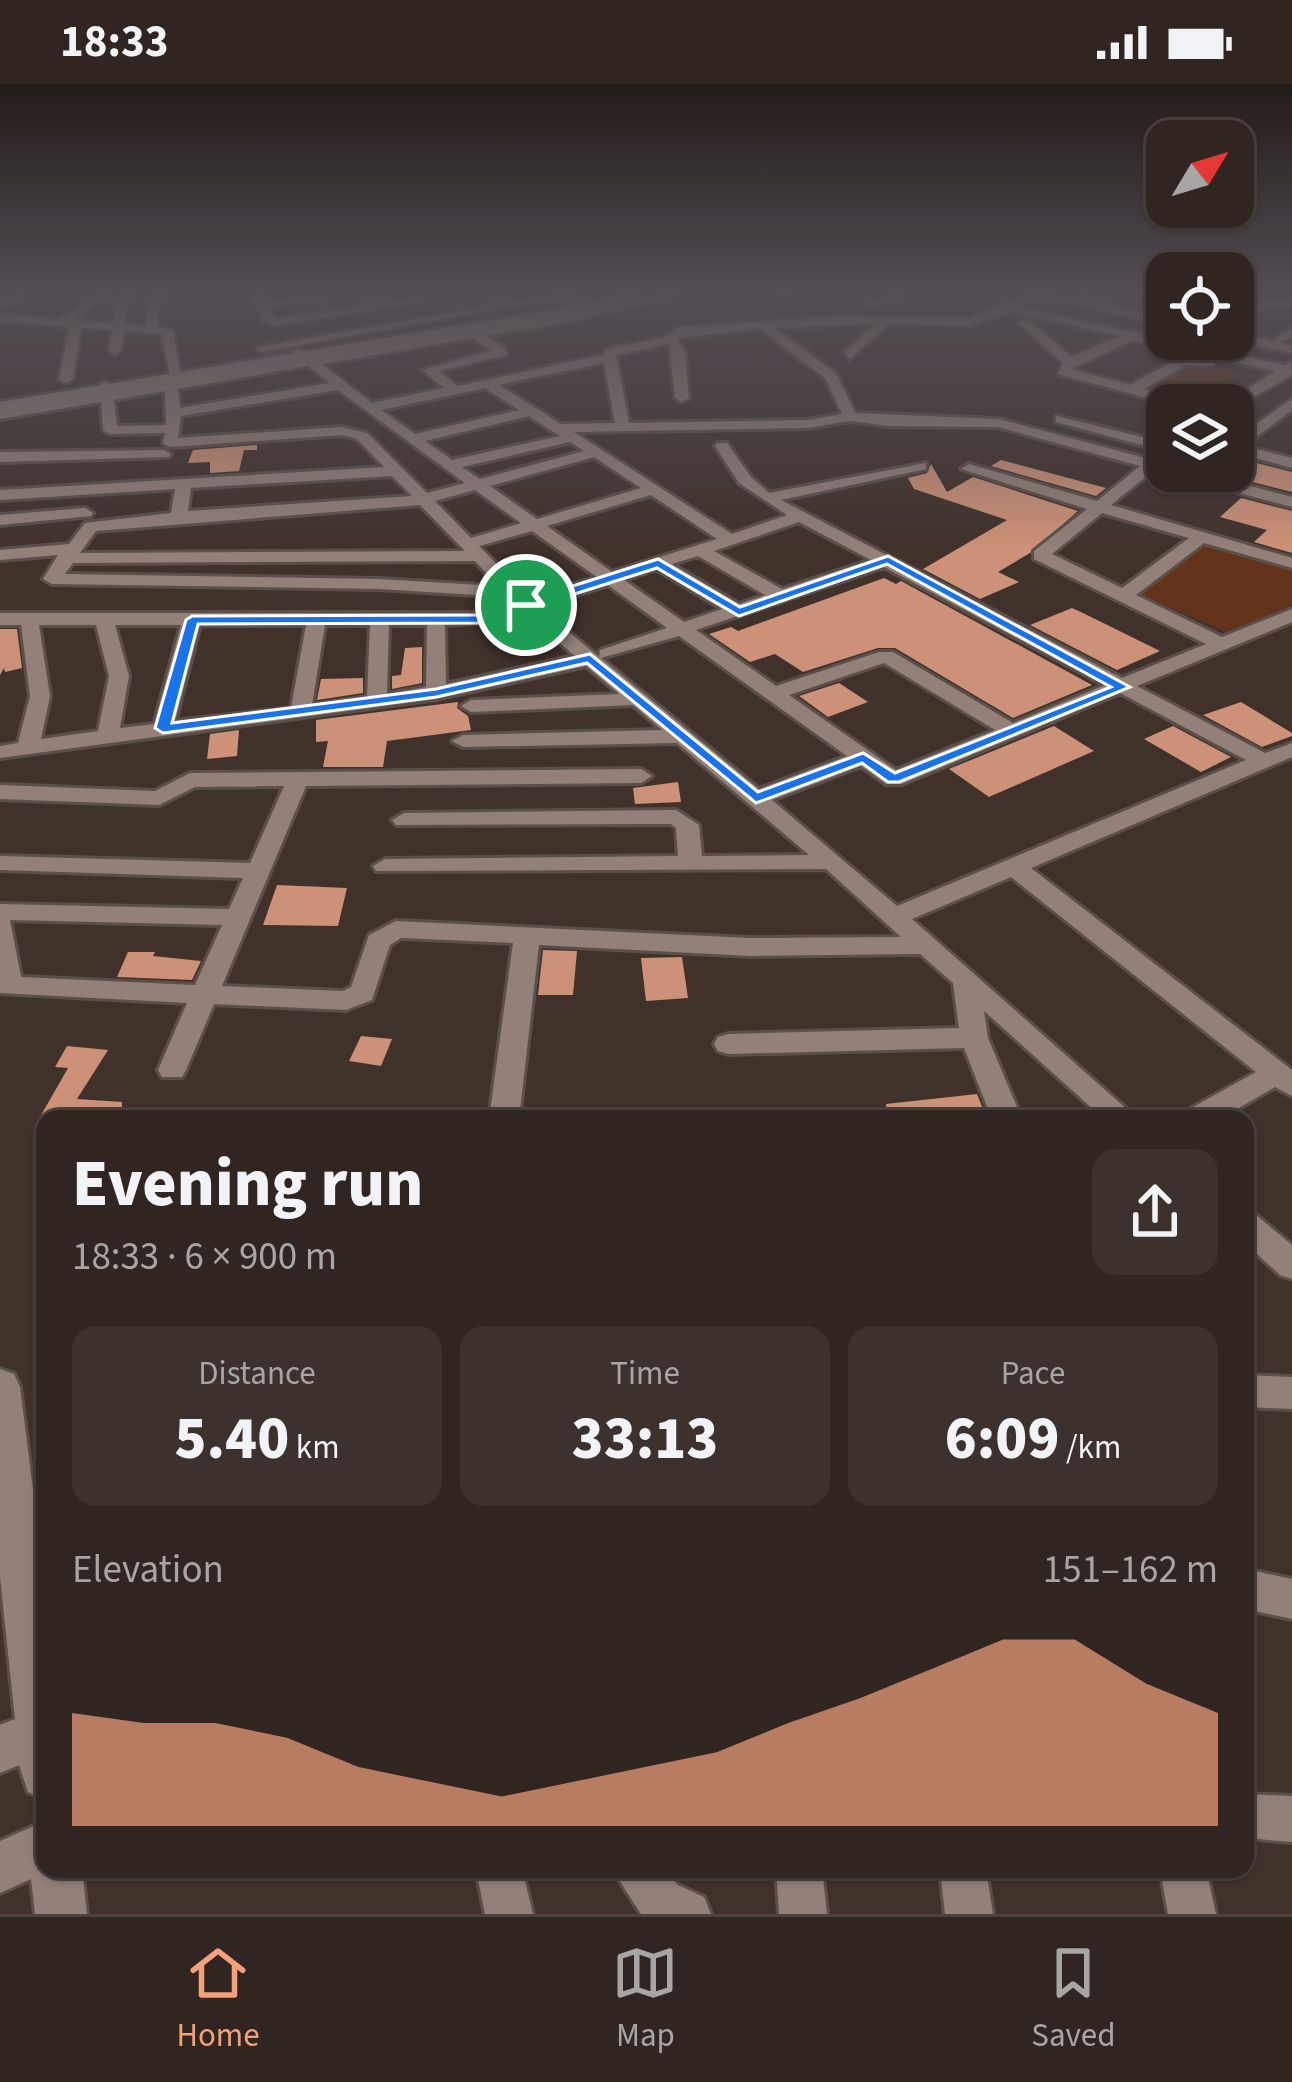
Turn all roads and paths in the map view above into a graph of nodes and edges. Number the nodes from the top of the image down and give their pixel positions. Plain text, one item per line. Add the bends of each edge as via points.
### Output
1 (181, 378) edge
2 (330, 378) edge
3 (440, 378) edge
4 (509, 378) edge
5 (613, 378) edge
6 (681, 378) edge
7 (832, 378) edge
8 (1085, 378) edge
9 (1153, 378) edge
10 (172, 380) junction
11 (486, 383) junction
12 (339, 386) junction
13 (108, 390) junction
14 (454, 390) junction
15 (1131, 390) junction
16 (1146, 394) edge
17 (682, 398) dead end
18 (410, 400) junction
19 (1292, 403) edge
20 (0, 407) edge
21 (369, 409) junction
22 (425, 410) dead end
23 (531, 411) junction
24 (1146, 411) edge
25 (850, 417) junction
26 (440, 419) dead end
27 (1060, 419) dead end
28 (1146, 423) edge
29 (623, 427) junction
30 (455, 429) junction
31 (561, 430) junction
32 (1254, 431) edge
33 (170, 435) junction
34 (412, 439) junction
35 (1292, 441) edge
36 (1146, 444) edge
37 (722, 446) dead end
38 (596, 452) junction
39 (432, 453) junction
40 (1254, 453) edge
41 (0, 457) edge
42 (1273, 458) junction
43 (1146, 463) edge
44 (1292, 463) edge
45 (449, 465) junction
46 (921, 466) dead end
47 (969, 469) dead end
48 (393, 471) junction
49 (1146, 475) edge
50 (184, 483) junction
51 (476, 484) junction
52 (652, 490) junction
53 (1254, 492) edge
54 (0, 494) edge
55 (766, 498) junction
56 (420, 500) junction
57 (1292, 502) edge
58 (1099, 507) junction
59 (85, 513) dead end
60 (804, 515) junction
61 (179, 517) junction
62 (0, 520) edge
63 (537, 525) junction
64 (1200, 538) junction
65 (730, 540) junction
66 (474, 550) junction
67 (700, 550) junction
68 (0, 554) edge
69 (69, 554) junction
70 (888, 560) junction
71 (658, 563) junction
72 (1292, 563) edge
73 (613, 578) junction
74 (782, 597) junction
75 (1122, 597) junction
76 (524, 603) junction
77 (739, 612) junction
78 (1292, 615) edge
79 (0, 619) edge
80 (29, 619) junction
81 (104, 619) junction
82 (192, 620) junction
83 (316, 620) junction
84 (380, 620) junction
85 (436, 620) junction
86 (687, 629) junction
87 (1224, 645) junction
88 (598, 656) junction
89 (1123, 687) junction
90 (776, 692) junction
91 (436, 693) junction
92 (642, 699) junction
93 (377, 702) junction
94 (471, 706) dead end
95 (301, 712) junction
96 (163, 728) junction
97 (1012, 731) junction
98 (108, 734) junction
99 (684, 736) junction
100 (464, 741) dead end
101 (28, 748) junction
102 (1292, 748) edge
103 (0, 752) edge
104 (863, 757) junction
105 (1262, 760) junction
106 (641, 776) dead end
107 (298, 779) junction
108 (0, 792) edge
109 (756, 798) junction
110 (404, 820) dead end
111 (691, 862) junction
112 (832, 862) junction
113 (0, 863) edge
114 (385, 866) dead end
115 (1012, 866) junction
116 (258, 871) junction
117 (0, 911) edge
118 (238, 917) junction
119 (894, 917) junction
120 (0, 926) edge
121 (527, 937) junction
122 (923, 945) junction
123 (966, 983) junction
124 (205, 993) junction
125 (974, 1038) junction
126 (728, 1044) dead end
127 (172, 1070) dead end
128 (1285, 1079) edge
129 (505, 1110) edge
130 (1003, 1110) edge
131 (1113, 1110) edge
132 (1216, 1110) edge
133 (1254, 1232) edge
134 (1292, 1265) edge
135 (0, 1387) edge
136 (1254, 1391) edge
137 (1292, 1393) edge
138 (1254, 1591) edge
139 (1292, 1599) edge
140 (28, 1752) edge
141 (1254, 1817) edge
142 (1292, 1819) edge
143 (0, 1867) edge
144 (36, 1872) edge
145 (501, 1878) edge
146 (642, 1878) edge
147 (800, 1878) edge
148 (964, 1878) edge
149 (1185, 1878) edge
150 (509, 1914) edge
151 (687, 1914) edge
152 (803, 1914) edge
153 (970, 1914) edge
154 (1192, 1914) edge

1 - 10 street
2 - 12 street
3 - 14 street
4 - 11 street
5 - 29 street
6 - 17 street
7 - 25 street
8 - 15 street
9 - 15 street
10 - 13 street
10 - 33 street
11 - 14 street
11 - 23 street
12 - 21 street
12 - 33 street
13 - 20 street
13 - 33 street via 110,430
14 - 18 street
15 - 16 street
18 - 21 street
18 - 22 street
19 - 32 street
21 - 34 street
23 - 30 street
23 - 31 street
24 - 28 street via 1090,402
25 - 29 street
25 - 43 street via 999,423
26 - 30 street
27 - 36 street
29 - 31 street
30 - 34 street
31 - 38 street
31 - 39 street
31 - 45 street
33 - 41 street
33 - 48 street via 349,431
34 - 39 street
35 - 42 street
37 - 55 street
38 - 51 street
38 - 52 street
39 - 45 street
40 - 42 street
42 - 44 street
45 - 51 street
46 - 55 street
47 - 58 street
48 - 50 street
48 - 56 street
49 - 58 street
50 - 54 street
50 - 61 street
51 - 56 street
51 - 63 street
52 - 63 street
52 - 65 street
53 - 57 street
55 - 60 street
56 - 61 street via 349,514
56 - 66 street
58 - 64 street
58 - 75 street via 1040,555
59 - 62 street
60 - 65 street
60 - 70 street
61 - 69 street via 101,523
63 - 66 street
63 - 73 street
64 - 72 street
64 - 75 street
65 - 67 street
66 - 69 street
66 - 76 street
67 - 71 street
67 - 74 street
68 - 69 street
69 - 76 street via 52,579 379,584
70 - 74 street
70 - 89 street
71 - 73 street
71 - 77 street
73 - 76 street
73 - 86 street
74 - 77 street
75 - 87 street
76 - 85 street via 488,619
76 - 88 street
77 - 86 street
78 - 87 street
79 - 80 street
80 - 81 street
80 - 101 street via 40,695
81 - 82 street
81 - 98 street via 119,676
82 - 83 street
82 - 96 street
83 - 84 street
83 - 95 street
84 - 85 street
84 - 93 street
85 - 91 street
86 - 88 street
86 - 90 street
87 - 89 street
88 - 91 street
88 - 92 street
89 - 97 street
89 - 105 street
90 - 97 street via 886,656
90 - 104 street
91 - 93 street
92 - 94 street
92 - 99 street
93 - 95 street
95 - 96 street
96 - 98 street
97 - 104 street via 894,779
98 - 101 street
99 - 100 street
99 - 109 street
101 - 103 street
102 - 105 street
104 - 109 street
105 - 115 street
106 - 107 street
107 - 108 street via 190,780 159,798
107 - 116 street
109 - 112 street
110 - 111 street via 676,817 687,825
111 - 112 street
111 - 114 street
112 - 119 street
113 - 116 street
115 - 119 street
115 - 128 street
116 - 118 street
117 - 118 street
118 - 124 street
119 - 122 street
120 - 124 street via 9,986
121 - 122 street
121 - 124 street via 387,932 363,993 346,1001
121 - 129 street
122 - 123 street
123 - 125 street
123 - 131 street
124 - 127 street
125 - 126 street
125 - 130 street
128 - 132 street
133 - 134 street
135 - 140 street
136 - 137 street
138 - 139 street
141 - 142 street
143 - 144 street
145 - 150 street
146 - 151 street via 661,1902
147 - 152 street
148 - 153 street
149 - 154 street

